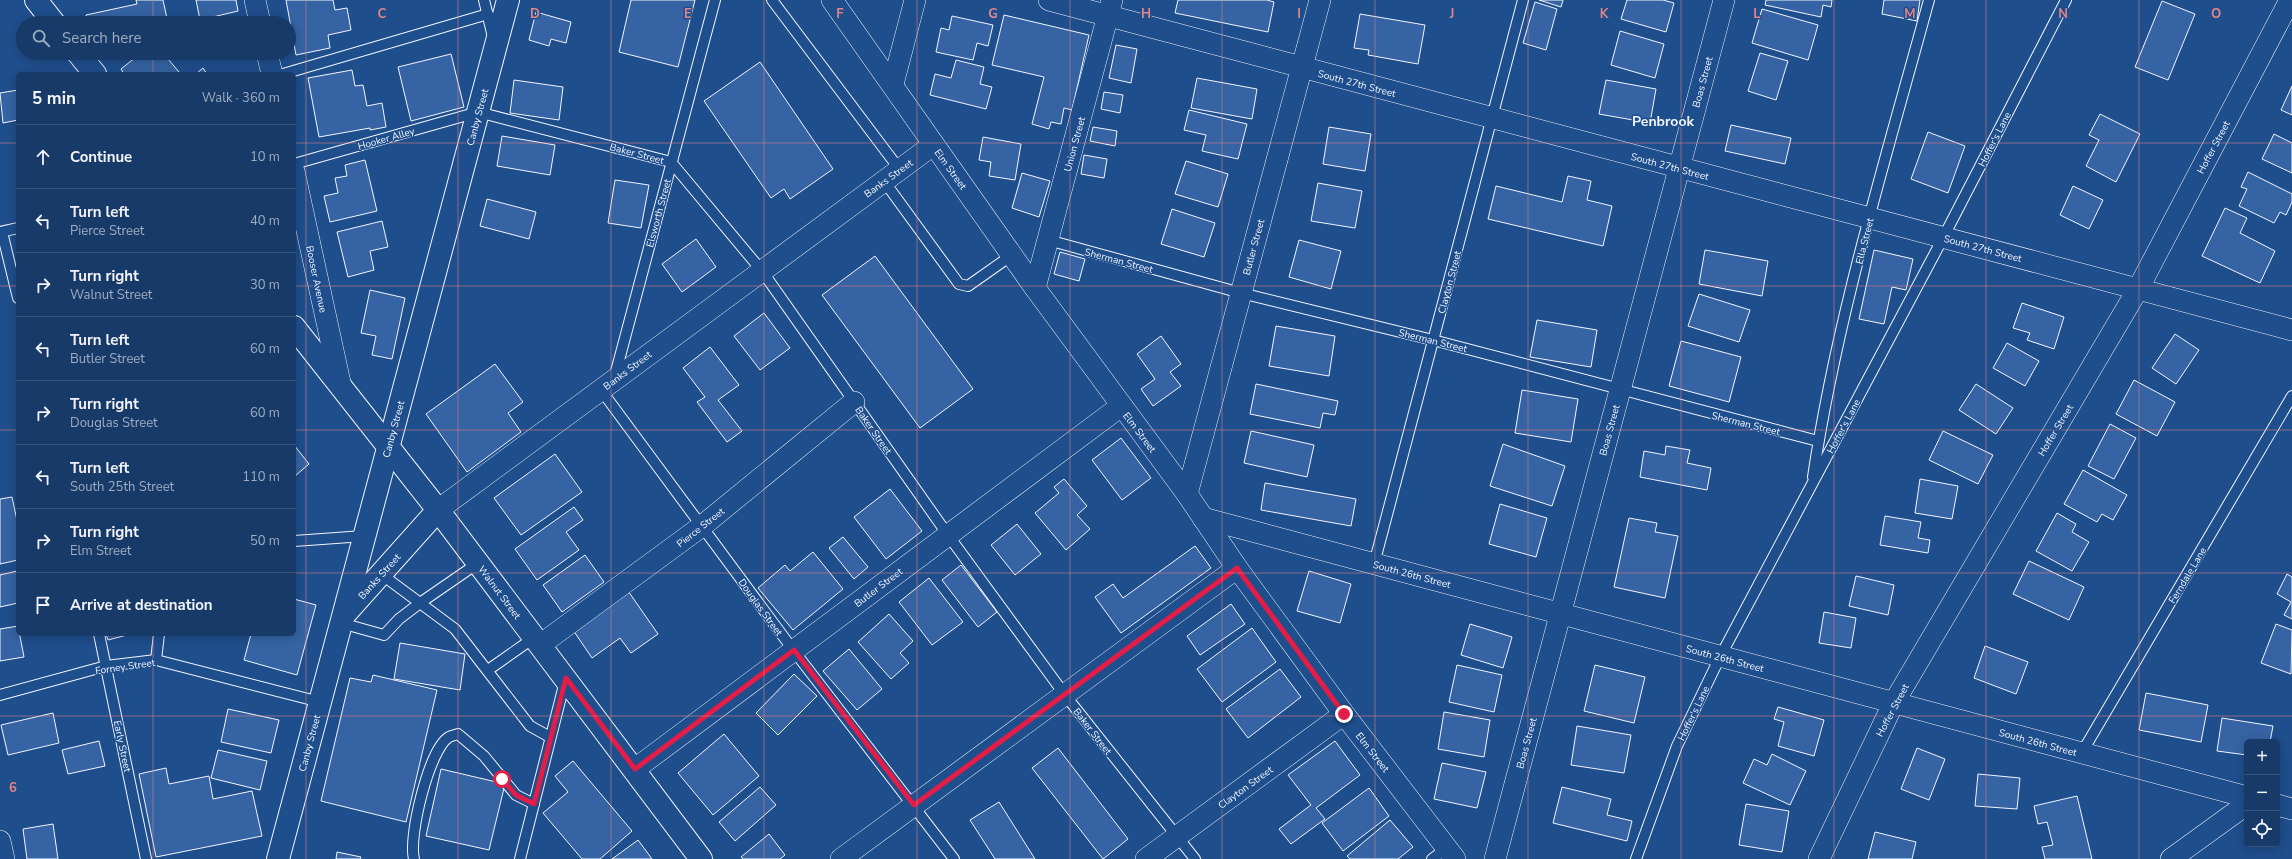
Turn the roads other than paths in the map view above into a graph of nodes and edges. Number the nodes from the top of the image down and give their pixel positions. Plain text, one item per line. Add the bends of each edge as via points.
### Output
1 (36, 0) edge
2 (255, 0) edge
3 (484, 0) edge
4 (508, 0) edge
5 (715, 0) edge
6 (772, 0) edge
7 (832, 0) edge
8 (915, 0) edge
9 (1049, 0) edge
10 (1320, 0) edge
11 (1523, 0) edge
12 (1724, 0) edge
13 (1929, 0) edge
14 (2066, 0) edge
15 (2290, 0) edge
16 (1110, 8) edge
17 (488, 14) junction
18 (49, 16) edge
19 (258, 16) edge
20 (495, 47) junction
21 (84, 60) edge
22 (269, 60) edge
23 (1302, 68) junction
24 (93, 72) edge
25 (272, 72) edge
26 (290, 72) edge
27 (893, 84) junction
28 (478, 112) junction
29 (1492, 118) junction
30 (933, 145) junction
31 (671, 162) junction
32 (296, 163) edge
33 (1679, 168) junction
34 (892, 176) junction
35 (296, 180) edge
36 (1870, 218) junction
37 (16, 228) edge
38 (1, 232) edge
39 (1943, 238) junction
40 (1048, 240) junction
41 (1012, 255) junction
42 (762, 271) junction
43 (1035, 288) junction
44 (2138, 289) junction
45 (16, 290) edge
46 (1241, 292) junction
47 (296, 330) edge
48 (2292, 330) edge
49 (1433, 340) junction
50 (607, 385) junction
51 (341, 387) junction
52 (1620, 390) junction
53 (2292, 396) edge
54 (854, 402) junction
55 (1120, 406) junction
56 (1818, 441) junction
57 (388, 446) junction
58 (1812, 485) junction
59 (1187, 494) junction
60 (438, 510) junction
61 (1203, 518) junction
62 (702, 526) junction
63 (948, 535) junction
64 (364, 536) junction
65 (296, 541) edge
66 (478, 563) junction
67 (1374, 564) junction
68 (1237, 568) junction
69 (381, 574) junction
70 (420, 604) junction
71 (1560, 614) junction
72 (342, 621) junction
73 (99, 636) edge
74 (159, 636) edge
75 (537, 641) junction
76 (794, 650) junction
77 (1720, 657) junction
78 (156, 660) junction
79 (106, 666) junction
80 (488, 670) junction
81 (566, 678) junction
82 (0, 695) edge
83 (1065, 695) junction
84 (320, 702) junction
85 (1893, 704) junction
86 (1344, 714) junction
87 (550, 737) junction
88 (2081, 754) junction
89 (635, 769) junction
90 (2244, 796) edge
91 (534, 804) junction
92 (914, 805) junction
93 (2244, 806) edge
94 (2280, 806) edge
95 (2292, 809) edge
96 (1177, 837) junction
97 (0, 841) edge
98 (1445, 855) edge
99 (4, 859) edge
100 (146, 859) edge
101 (278, 859) edge
102 (414, 859) edge
103 (520, 859) edge
104 (701, 859) edge
105 (842, 859) edge
106 (954, 859) edge
107 (1146, 859) edge
108 (1194, 859) edge
109 (1495, 859) edge
110 (1636, 859) edge
111 (1819, 859) edge
112 (2171, 859) edge

1 - 18 main road
2 - 19 street
3 - 17 lane
4 - 20 main road, Canby Street
5 - 31 lane, Elsworth Street
6 - 34 lane
7 - 27 street, Elm Street
8 - 27 street
9 - 16 street, South 27th Street
10 - 23 street, Butler Street
11 - 29 lane, Clayton Street
12 - 33 street, Boas Street
13 - 36 lane, Ella Street
14 - 39 lane, Hoffer's Lane
15 - 44 street, Hoffer Street
16 - 23 street, South 27th Street
16 - 40 street, Union Street
17 - 20 lane
17 - 26 lane
20 - 28 main road, Canby Street
21 - 24 main road
22 - 25 street
23 - 29 street, South 27th Street
23 - 46 street, Butler Street
27 - 30 street, Elm Street
28 - 31 lane, Baker Street
28 - 32 lane, Hooker Alley
28 - 57 main road, Canby Street
29 - 33 street, South 27th Street
29 - 49 lane, Clayton Street
30 - 34 street, Banks Street
30 - 41 street, Elm Street
31 - 42 lane, Baker Street
31 - 50 lane, Elsworth Street via 624,336
33 - 36 street, South 27th Street
33 - 52 street, Boas Street
34 - 41 lane via 959,284 968,286
34 - 42 street, Banks Street
35 - 51 street, Booser Avenue
36 - 39 street, South 27th Street
36 - 56 lane, Ella Street via 1824,404
37 - 38 lane
38 - 45 lane
39 - 44 street, South 27th Street
39 - 58 lane, Hoffer's Lane
40 - 43 street, Union Street
40 - 46 lane, Sherman Street
41 - 43 street, Elm Street
42 - 50 street, Banks Street
42 - 54 lane, Baker Street
43 - 55 street, Elm Street
44 - 48 street, South 27th Street
44 - 85 street, Hoffer Street
46 - 49 lane, Sherman Street
46 - 59 street, Butler Street
47 - 51 main road, Walnut Street
49 - 52 lane, Sherman Street
49 - 67 lane, Clayton Street
50 - 60 street, Banks Street
50 - 62 lane, Douglas Street
51 - 57 main road, Walnut Street
52 - 56 lane, Sherman Street
52 - 71 street, Boas Street
53 - 88 lane, Ferndale Lane
54 - 62 street, Pierce Street
54 - 63 lane, Baker Street
55 - 59 street, Elm Street
55 - 63 street, Butler Street
56 - 58 lane, Ella Street
57 - 60 main road, Walnut Street
57 - 64 main road, Canby Street
58 - 77 lane, Hoffer's Lane
59 - 61 street, Elm Street
60 - 66 main road, Walnut Street
60 - 69 main road, Banks Street
61 - 67 street, South 26th Street
61 - 68 street, Elm Street
62 - 75 street, Pierce Street
62 - 76 lane, Douglas Street
63 - 76 street, Butler Street
63 - 83 lane, Baker Street
64 - 65 lane
64 - 72 main road, Canby Street
66 - 70 lane
66 - 75 main road, Walnut Street
67 - 71 street, South 26th Street
68 - 83 street
68 - 86 street, Elm Street
69 - 70 lane
69 - 72 main road, Banks Street
70 - 72 lane via 398,619 384,635
70 - 80 lane via 456,629
71 - 77 street, South 26th Street
71 - 109 street, Boas Street
72 - 84 main road, Canby Street
73 - 79 lane, Early Street
74 - 78 lane
75 - 80 lane
75 - 81 main road, Walnut Street
76 - 89 street, Butler Street
76 - 92 lane, Douglas Street
77 - 85 street, South 26th Street
77 - 110 lane, Hoffer's Lane via 1677,746
78 - 79 lane, Forney Street
78 - 84 lane, Forney Street
79 - 82 lane, Forney Street
79 - 100 lane, Early Street
80 - 87 lane via 530,726
81 - 87 lane
81 - 89 main road, Walnut Street
83 - 92 street
83 - 96 lane, Baker Street
84 - 101 main road, Canby Street
85 - 88 street, South 26th Street
85 - 111 street, Hoffer Street
86 - 96 street, Clayton Street
86 - 98 street, Elm Street
87 - 91 lane
88 - 90 street, South 26th Street
89 - 104 main road, Walnut Street
91 - 102 lane via 516,795 484,756 466,740 458,734 449,737 442,744 426,776 414,831
91 - 103 lane
92 - 105 street
92 - 106 lane, Douglas Street
93 - 112 street
94 - 95 street
96 - 107 street, Clayton Street
96 - 108 lane, Baker Street
97 - 99 street

